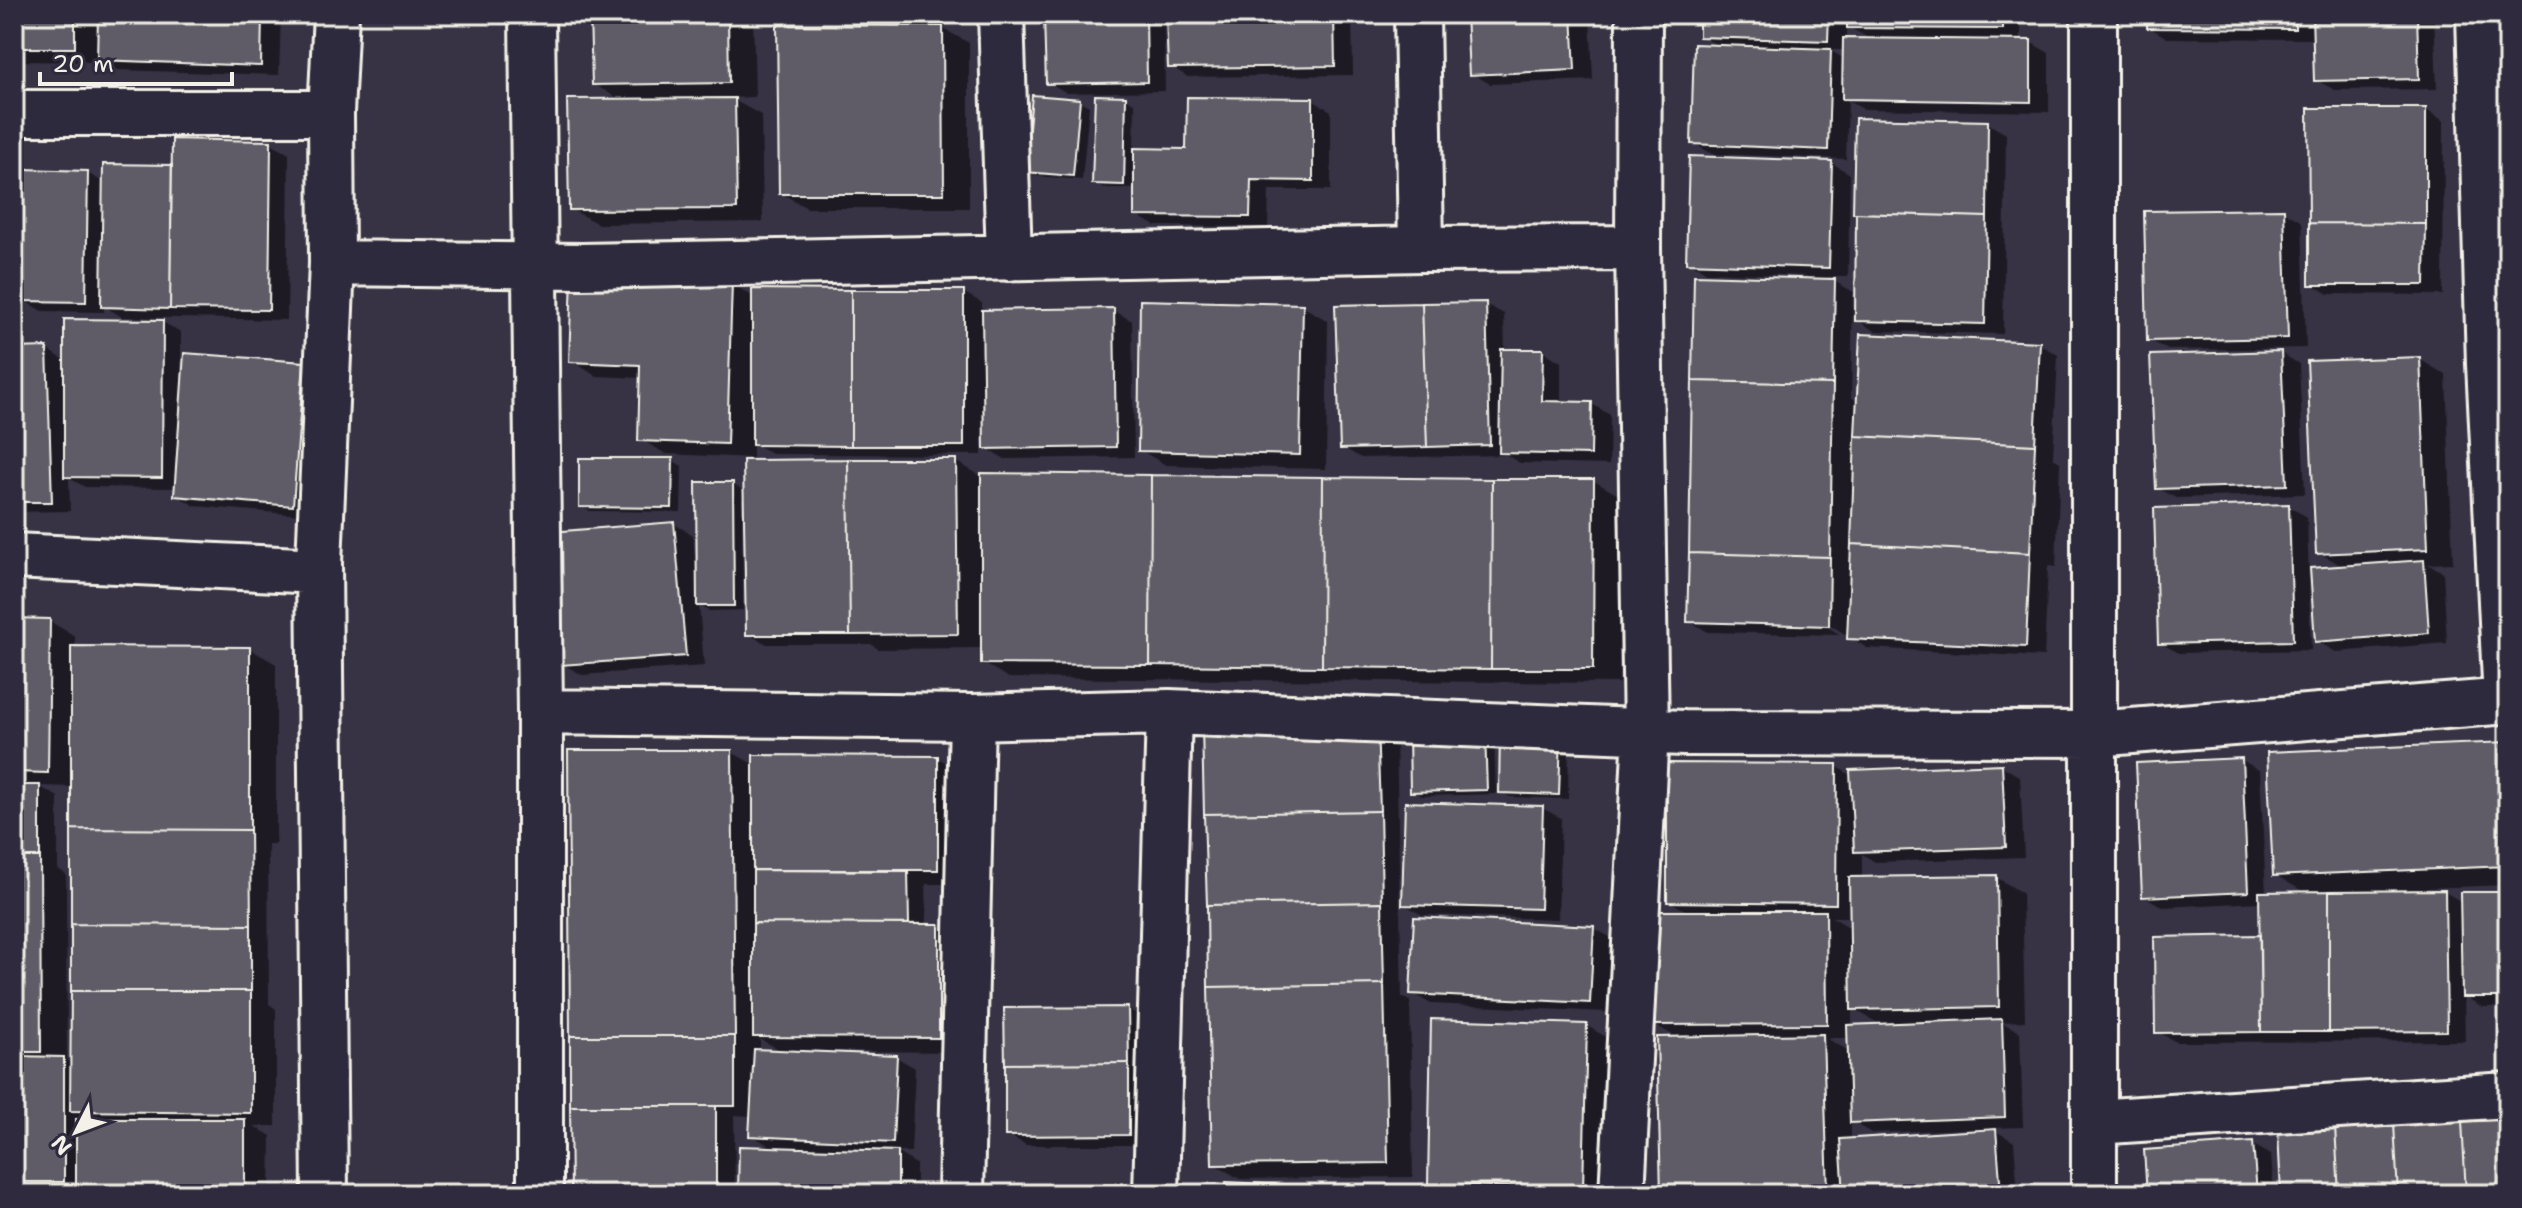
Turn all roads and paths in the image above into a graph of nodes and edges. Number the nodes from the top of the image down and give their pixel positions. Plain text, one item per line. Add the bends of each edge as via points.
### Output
1 (336, 14) edge
2 (532, 14) edge
3 (1001, 14) edge
4 (1417, 14) edge
5 (1639, 14) edge
6 (2094, 14) edge
7 (2479, 14) edge
8 (14, 113) edge
9 (331, 113) junction
10 (1638, 248) junction
11 (1421, 249) junction
12 (1009, 258) junction
13 (332, 263) junction
14 (523, 267) junction
15 (14, 556) edge
16 (319, 571) junction
17 (2507, 701) edge
18 (540, 712) junction
19 (1169, 712) junction
20 (972, 717) junction
21 (1646, 731) junction
22 (2094, 734) junction
23 (2508, 1095) edge
24 (2094, 1122) junction
25 (325, 1194) edge
26 (540, 1194) edge
27 (961, 1194) edge
28 (1156, 1194) edge
29 (1622, 1194) edge
30 (2094, 1194) edge

1 - 9 street
2 - 14 street
3 - 12 street
4 - 11 street
5 - 10 street
6 - 22 street
7 - 17 street via 2489,364
8 - 9 street
9 - 13 street
10 - 11 street
10 - 21 street
11 - 12 street
12 - 14 street
13 - 14 street
13 - 16 street
14 - 18 street
15 - 16 street
16 - 25 street
17 - 22 street
18 - 20 street
18 - 26 street
19 - 20 street
19 - 21 street
19 - 28 street
20 - 27 street
21 - 22 street
21 - 29 street
22 - 24 street
23 - 24 street
24 - 30 street

